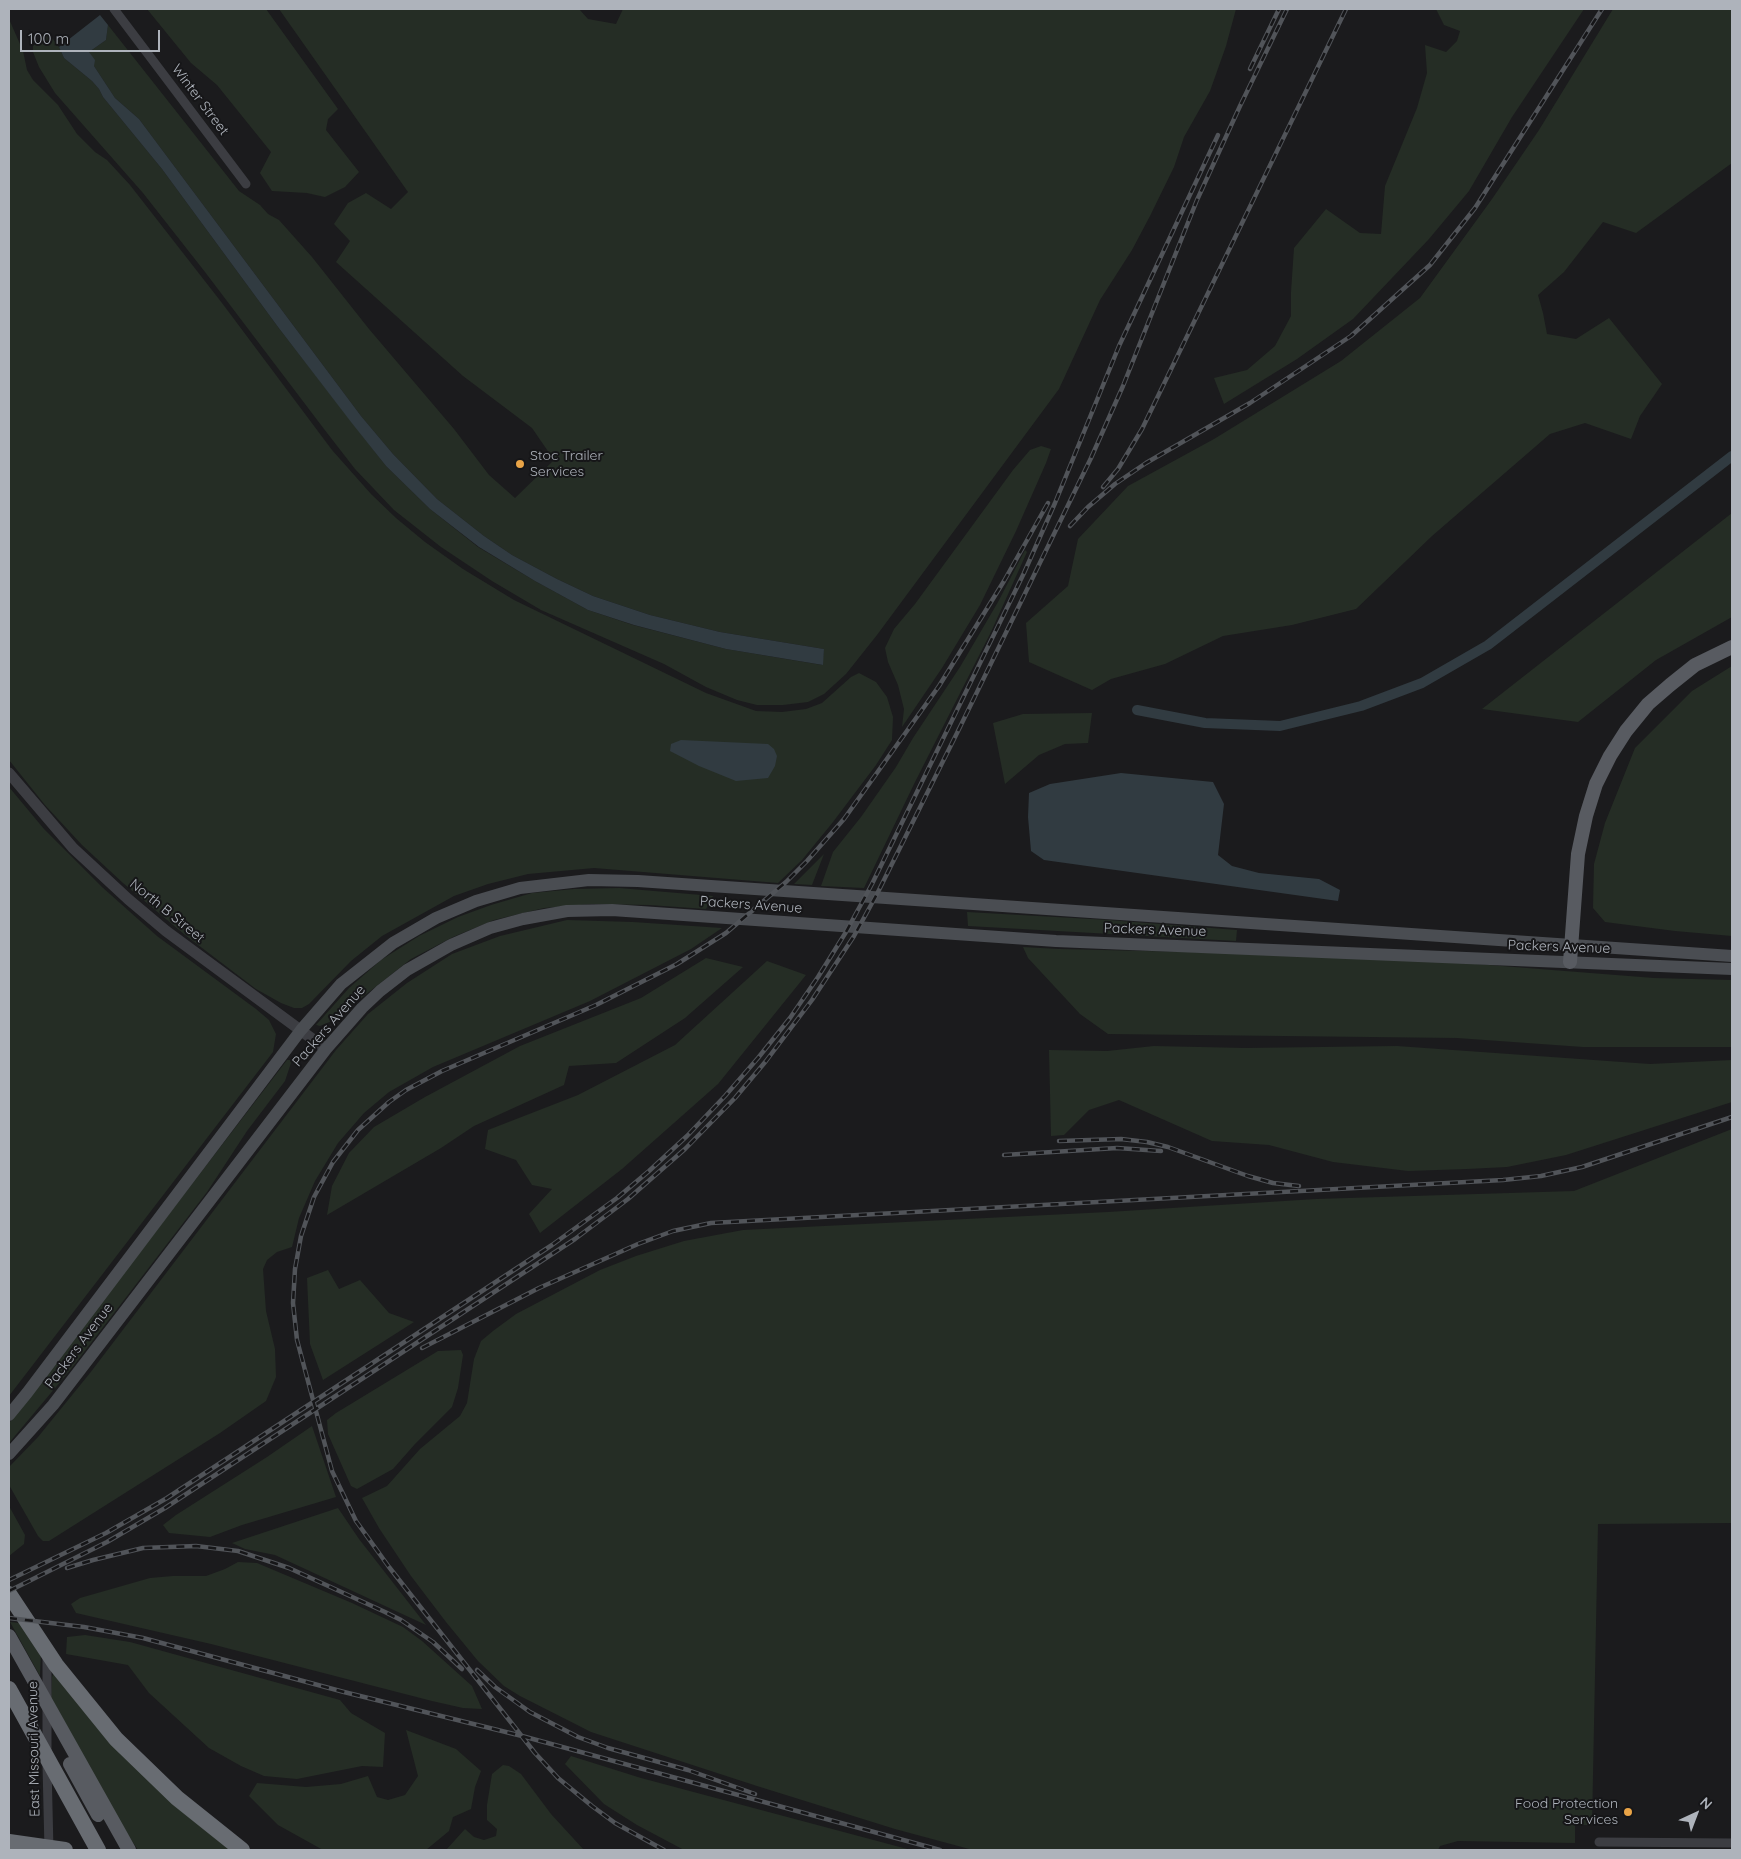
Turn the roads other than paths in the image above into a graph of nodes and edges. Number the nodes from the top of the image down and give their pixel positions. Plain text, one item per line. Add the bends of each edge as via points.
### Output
1 (114, 9) edge
2 (246, 184) dead end
3 (1732, 647) edge
4 (9, 773) edge
5 (1571, 945) junction
6 (1732, 956) edge
7 (1570, 962) junction
8 (1732, 969) edge
9 (301, 1030) junction
10 (326, 1049) junction
11 (9, 1415) edge
12 (9, 1454) edge
13 (9, 1594) edge
14 (9, 1636) edge
15 (47, 1648) dead end
16 (9, 1654) edge
17 (9, 1689) edge
18 (9, 1842) edge
19 (1599, 1842) dead end
20 (1732, 1843) edge
21 (49, 1850) edge
22 (65, 1850) edge
23 (98, 1850) edge
24 (119, 1850) edge
25 (129, 1850) edge
26 (242, 1850) edge

1 - 2 street, Winter Street
3 - 5 main road via 1695,665 1648,704 1610,756 1596,784 1578,854
4 - 9 street, North B Street via 73,848 128,899 166,931
5 - 6 main road, Packers Avenue
5 - 7 main road
5 - 9 main road, Packers Avenue via 589,880 520,888 476,901 436,918 393,942 341,984
7 - 8 main road, Packers Avenue
7 - 10 main road, Packers Avenue via 1056,940 612,910 568,911 490,928 407,970 362,1008
9 - 10 street, North B Street
9 - 11 main road, Packers Avenue
10 - 12 main road, Packers Avenue via 53,1405
13 - 26 highway via 56,1665 138,1761 177,1798
14 - 25 main road
15 - 21 street, East Missouri Avenue
16 - 24 main road
17 - 23 highway
18 - 22 highway
19 - 20 street

